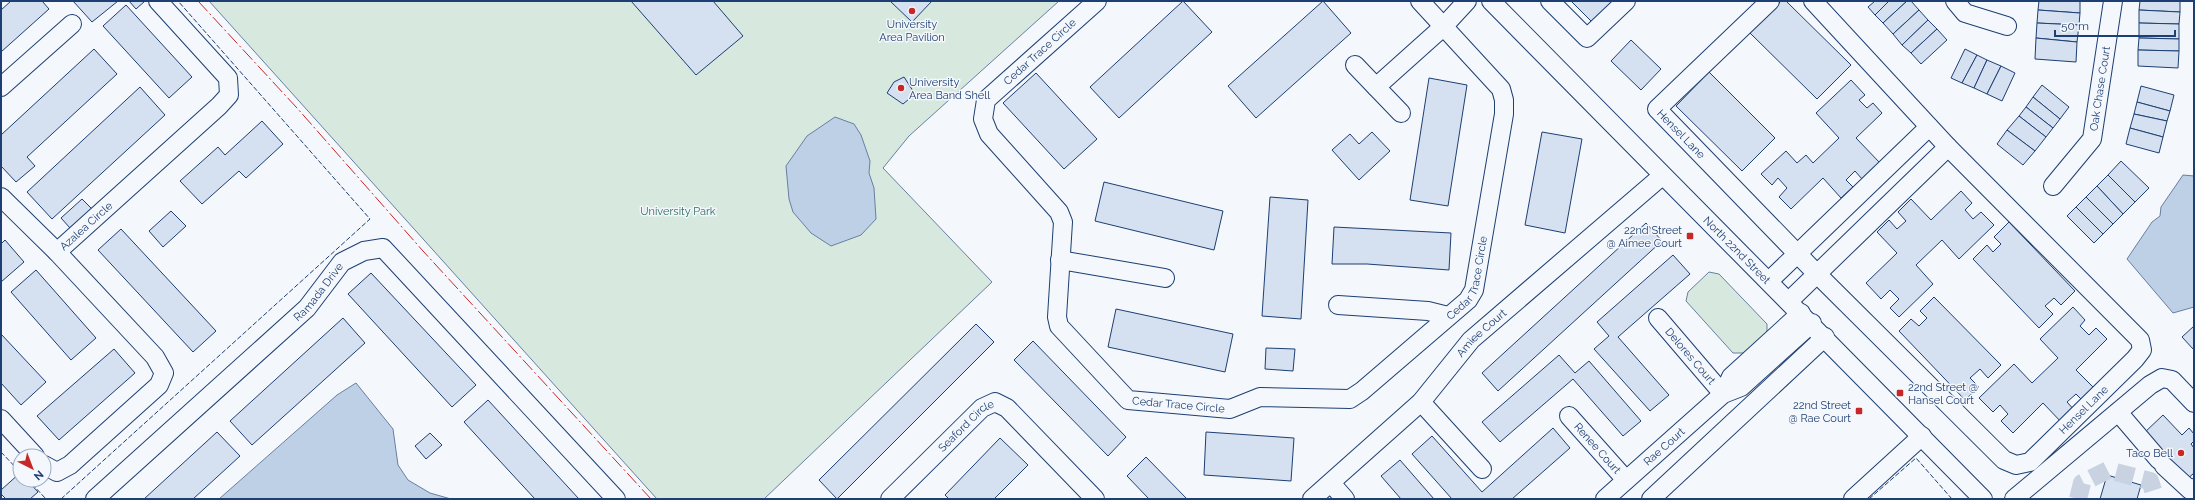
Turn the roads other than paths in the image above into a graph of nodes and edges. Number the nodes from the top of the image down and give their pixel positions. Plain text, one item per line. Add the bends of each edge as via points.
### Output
1 (158, 1) edge
2 (1098, 1) edge
3 (1420, 1) edge
4 (1467, 1) edge
5 (1491, 1) edge
6 (1550, 1) edge
7 (1626, 1) edge
8 (1770, 1) edge
9 (1813, 1) edge
10 (1955, 1) edge
11 (2113, 1) edge
12 (72, 24) dead end
13 (2007, 26) dead end
14 (1443, 27) junction
15 (1355, 65) dead end
16 (1, 87) edge
17 (1376, 87) junction
18 (1401, 113) dead end
19 (1929, 127) junction
20 (1948, 147) junction
21 (1662, 176) junction
22 (2053, 186) dead end
23 (2, 199) edge
24 (57, 252) junction
25 (1797, 253) junction
26 (1060, 260) junction
27 (1817, 274) junction
28 (1165, 278) dead end
29 (1768, 281) junction
30 (1338, 305) dead end
31 (1800, 312) junction
32 (1448, 316) junction
33 (1658, 318) dead end
34 (1825, 337) junction
35 (1723, 394) junction
36 (1421, 402) junction
37 (2194, 403) edge
38 (2118, 412) junction
39 (1569, 416) dead end
40 (1, 419) edge
41 (1922, 436) junction
42 (28, 448) edge
43 (52, 469) edge
44 (1482, 469) dead end
45 (1626, 480) junction
46 (1331, 483) junction
47 (2192, 489) edge
48 (95, 499) edge
49 (616, 499) edge
50 (890, 499) edge
51 (1095, 499) edge
52 (1312, 499) edge
53 (1345, 499) edge
54 (1605, 499) edge
55 (1651, 499) edge
56 (1853, 499) edge
57 (1983, 499) edge
58 (2014, 499) edge

1 - 24 street, Azalea Circle via 228,78 229,95
2 - 26 street, Cedar Trace Circle via 986,100 983,119 989,134 1059,212 1063,222
3 - 14 street, Cedar Trace Circle
4 - 14 street
5 - 21 street, North 22nd Street
6 - 7 street via 1587,38
8 - 25 street, Hensel Lane via 1657,109
9 - 19 street, Hensel Lane
10 - 13 street via 1965,12
11 - 22 street, Oak Chase Court via 2092,139
12 - 16 street
14 - 17 street
14 - 32 street, Cedar Trace Circle via 1500,89 1504,100 1504,114 1474,290 1468,300
15 - 17 street
17 - 18 street
19 - 20 street, Hensel Lane
19 - 25 street
20 - 27 street
20 - 27 street, Hensel Lane via 2140,340 2142,350 2135,359 2030,462 2016,465 2004,460
21 - 29 street, North 22nd Street
21 - 36 street, Amiee Court via 1471,340
23 - 24 street
24 - 43 street, Azalea Circle via 155,357 164,373 159,385 70,465 57,472
25 - 27 street, Hensel Lane
25 - 29 street
26 - 28 street
26 - 32 street, Cedar Trace Circle via 1057,317 1059,326 1128,400 1139,403 1230,410 1260,397 1350,399
27 - 31 street, Rae Court
29 - 31 street, North 22nd Street
30 - 32 street via 1428,311
31 - 34 street, North 22nd Street
31 - 35 street, Rae Court via 1731,377
33 - 35 street, Delores Court
34 - 41 street, North 22nd Street
34 - 55 street
35 - 45 street, Rae Court
36 - 44 street
36 - 46 street, Amiee Court
37 - 38 street via 2172,380 2162,378
38 - 47 street via 2161,463
38 - 58 street
39 - 45 street, Renee Court
40 - 42 street
41 - 56 street
41 - 57 street, North 22nd Street
45 - 54 street, Rae Court
46 - 52 street, Amiee Court
46 - 53 street
48 - 49 street, Ramada Drive via 307,308 342,262 364,251 383,248
50 - 51 street, Seaford Circle via 982,408 995,402 1007,408

